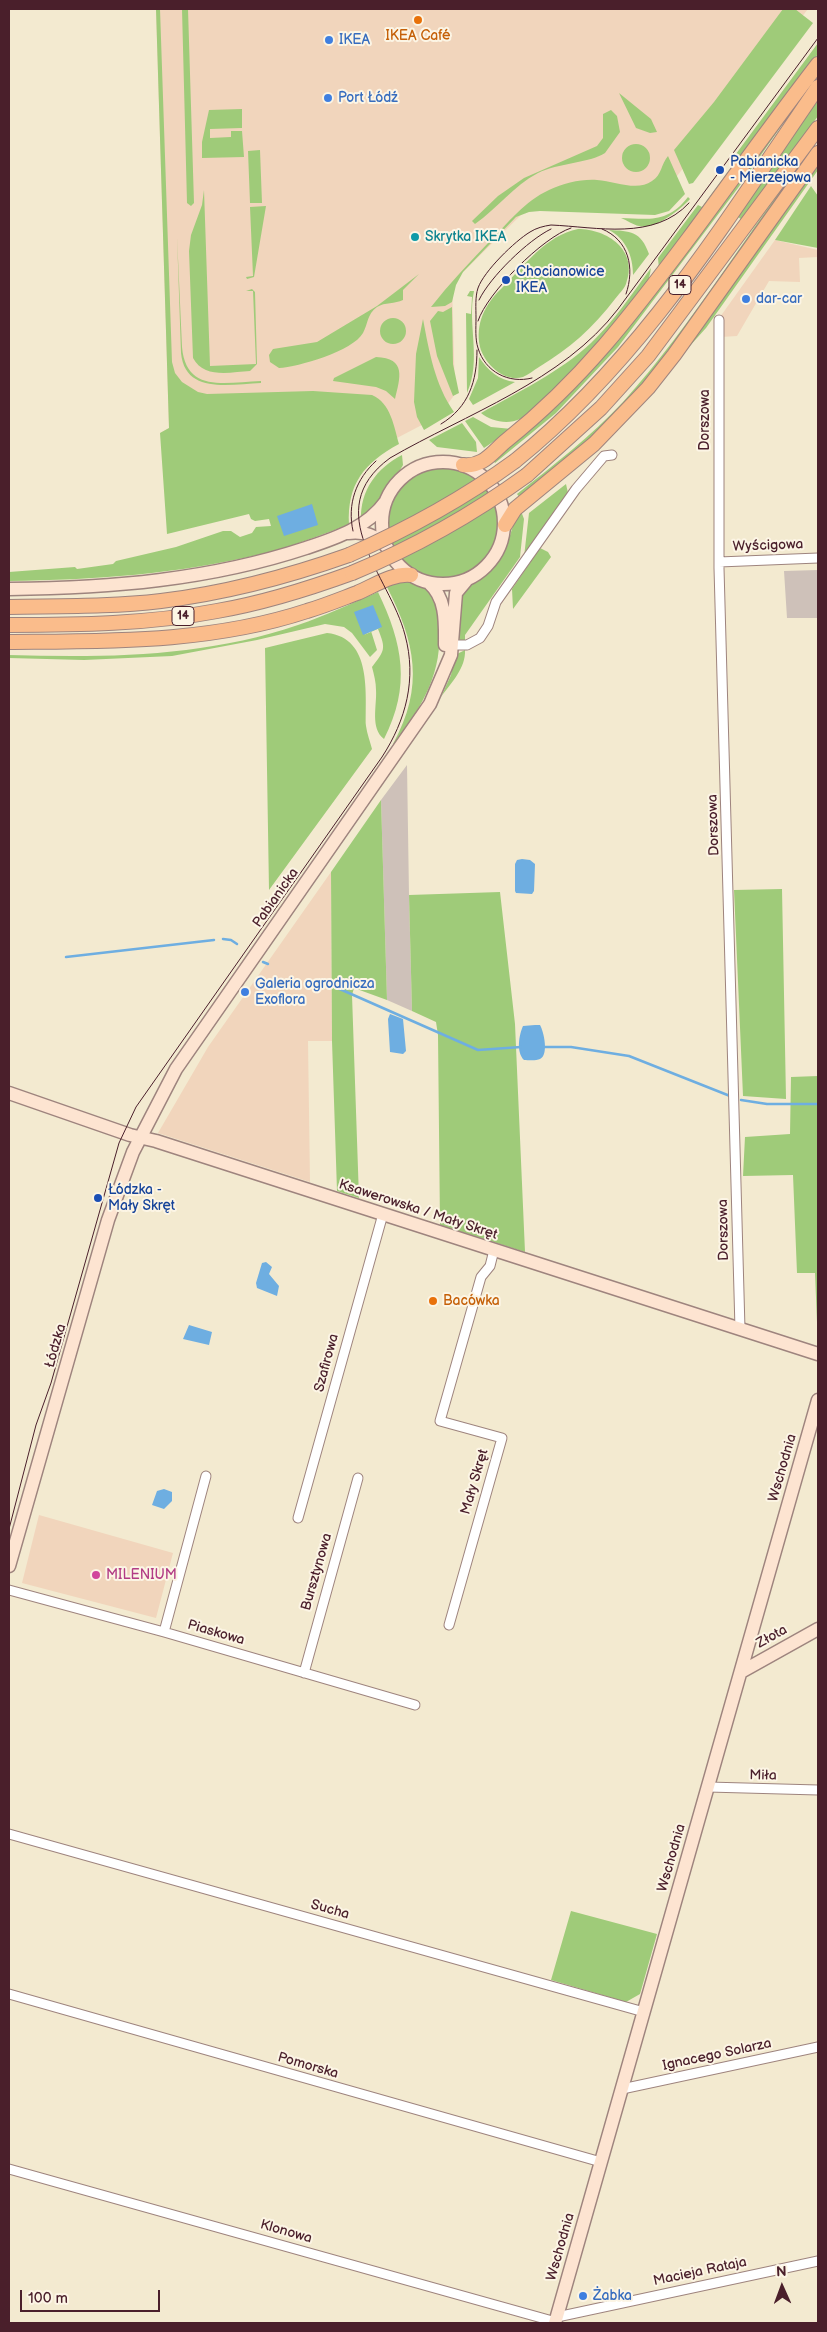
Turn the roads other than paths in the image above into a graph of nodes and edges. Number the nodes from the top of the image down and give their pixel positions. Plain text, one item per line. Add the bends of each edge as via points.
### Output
1 (818, 64) edge
2 (818, 87) edge
3 (818, 128) edge
4 (818, 153) edge
5 (719, 320) dead end
6 (612, 455) dead end
7 (463, 465) junction
8 (386, 501) junction
9 (505, 525) junction
10 (348, 533) junction
11 (387, 547) junction
12 (818, 558) edge
13 (719, 562) junction
14 (411, 575) junction
15 (466, 580) junction
16 (430, 583) junction
17 (9, 589) edge
18 (9, 607) edge
19 (9, 625) edge
20 (9, 642) edge
21 (452, 645) junction
22 (442, 678) junction
23 (9, 1093) edge
24 (140, 1138) junction
25 (383, 1214) junction
26 (494, 1250) junction
27 (740, 1329) junction
28 (818, 1354) edge
29 (818, 1400) edge
30 (206, 1476) dead end
31 (358, 1478) dead end
32 (298, 1518) dead end
33 (9, 1566) edge
34 (9, 1590) edge
35 (448, 1625) dead end
36 (818, 1629) edge
37 (164, 1632) junction
38 (740, 1672) junction
39 (304, 1673) junction
40 (415, 1705) dead end
41 (708, 1787) junction
42 (818, 1790) edge
43 (9, 1834) edge
44 (9, 1994) edge
45 (644, 2012) junction
46 (818, 2047) edge
47 (622, 2089) junction
48 (601, 2162) junction
49 (9, 2168) edge
50 (818, 2261) edge
51 (556, 2321) edge

1 - 7 main road via 640,304 596,357 551,404 487,459 476,465
2 - 18 main road, 14, bridge via 700,256 630,349 569,415 515,461 447,507 349,556 283,577 204,595 121,604
3 - 19 main road, 14, bridge via 638,369 579,430 527,475 484,506 434,535 352,573 270,600 165,619
4 - 9 main road via 648,388 594,444 515,509
5 - 13 street, Dorszowa
6 - 21 street via 604,456 576,489 496,602 480,638 467,645
7 - 8 main road via 448,462 422,465 399,481
7 - 9 main road via 478,473 493,488 502,505
8 - 10 main road via 371,519
8 - 11 main road via 382,529
9 - 15 main road via 502,542 493,560
10 - 11 main road via 366,533
10 - 17 main road via 257,563 179,578 97,586
11 - 14 main road via 395,561
12 - 13 street, Wyścigowa
13 - 27 street, Dorszowa
14 - 16 main road
14 - 20 main road via 394,577 301,613 211,634 140,640
15 - 16 main road via 445,585
15 - 21 main road, Pabianicka via 455,596
16 - 22 main road, Pabianicka via 440,595 444,615
21 - 22 main road, Pabianicka
22 - 24 main road, Pabianicka via 423,715 188,1050
23 - 24 main road, Ksawerowska / Mały Skręt
24 - 25 main road, Ksawerowska / Mały Skręt
24 - 33 main road, Łódzka via 108,1220
25 - 26 main road, Ksawerowska / Mały Skręt
25 - 32 street, Szafirowa
26 - 27 main road, Ksawerowska / Mały Skręt
26 - 35 street, Mały Skręt via 490,1266 481,1277 440,1421 502,1438
27 - 28 main road, Ksawerowska / Mały Skręt
29 - 38 main road, Wschodnia
30 - 37 street
31 - 39 street, Bursztynowa
34 - 37 street, Piaskowa
36 - 38 main road, Złota
37 - 39 street, Piaskowa
38 - 41 main road, Wschodnia
39 - 40 street, Piaskowa
41 - 42 street, Miła
41 - 45 main road, Wschodnia
43 - 45 street, Sucha
44 - 48 street, Pomorska
45 - 47 main road, Wschodnia
46 - 47 street, Ignacego Solarza
47 - 48 main road, Wschodnia
48 - 51 main road, Wschodnia
49 - 51 street, Klonowa
50 - 51 street, Macieja Rataja

